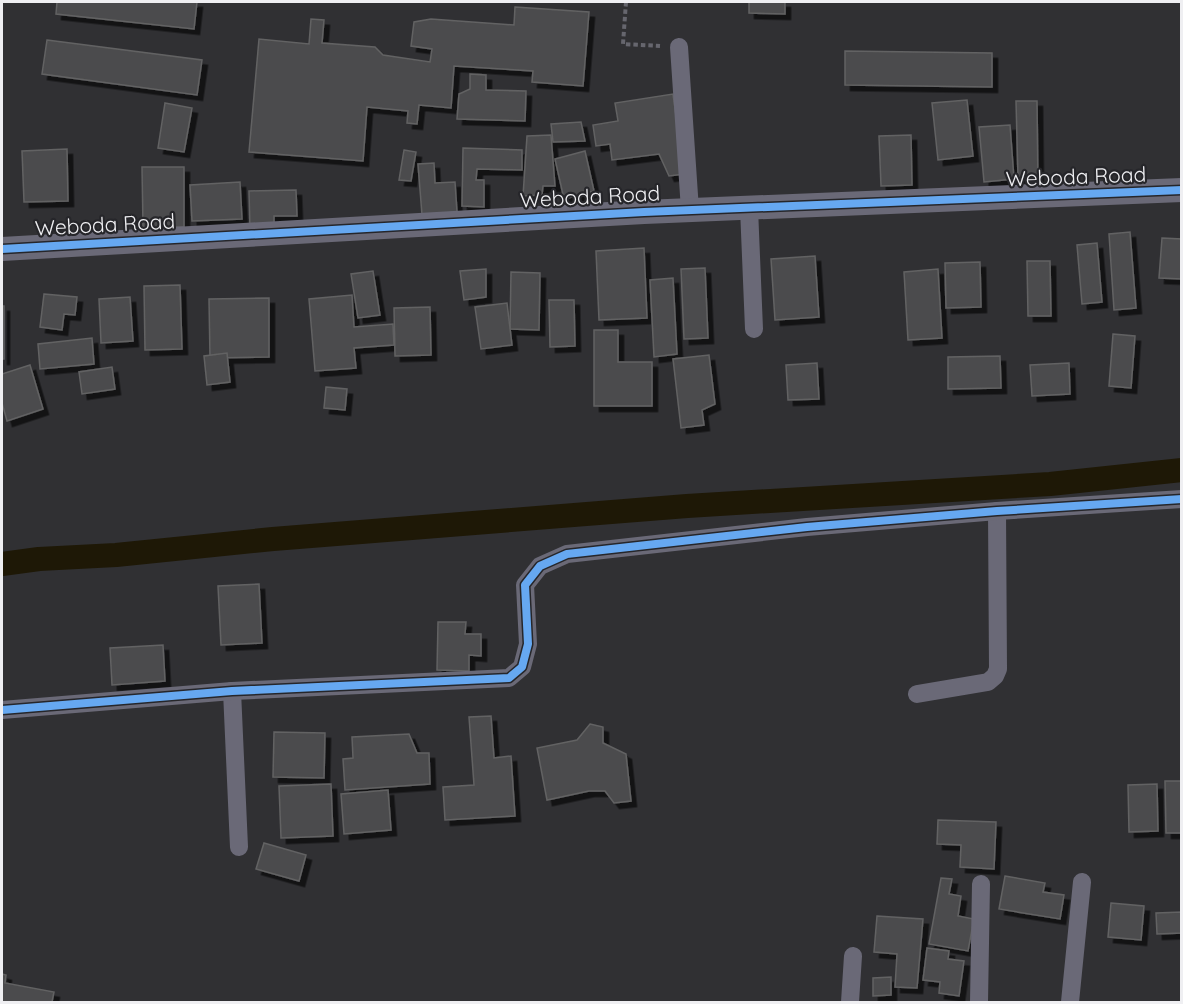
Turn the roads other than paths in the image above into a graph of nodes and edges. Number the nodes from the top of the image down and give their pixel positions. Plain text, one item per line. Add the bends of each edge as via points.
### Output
1 (679, 47) road end
2 (1182, 190) edge
3 (749, 208) junction
4 (690, 210) junction
5 (2, 249) edge
6 (754, 329) dead end
7 (1182, 499) edge
8 (998, 511) junction
9 (232, 691) junction
10 (917, 694) dead end
11 (2, 711) edge
12 (239, 847) dead end
13 (1082, 882) dead end
14 (981, 884) dead end
15 (853, 956) dead end
16 (850, 1002) edge
17 (979, 1002) edge
18 (1070, 1002) edge

1 - 4 street
2 - 3 street, Weboda Road
3 - 4 street, Weboda Road
3 - 6 street
4 - 5 street, Weboda Road
7 - 8 street
8 - 9 street via 807,527 567,554 540,566 525,585 528,644 522,667 509,678
8 - 10 street via 995,676 988,682
9 - 11 street
9 - 12 street
13 - 18 street
14 - 17 street
15 - 16 street

